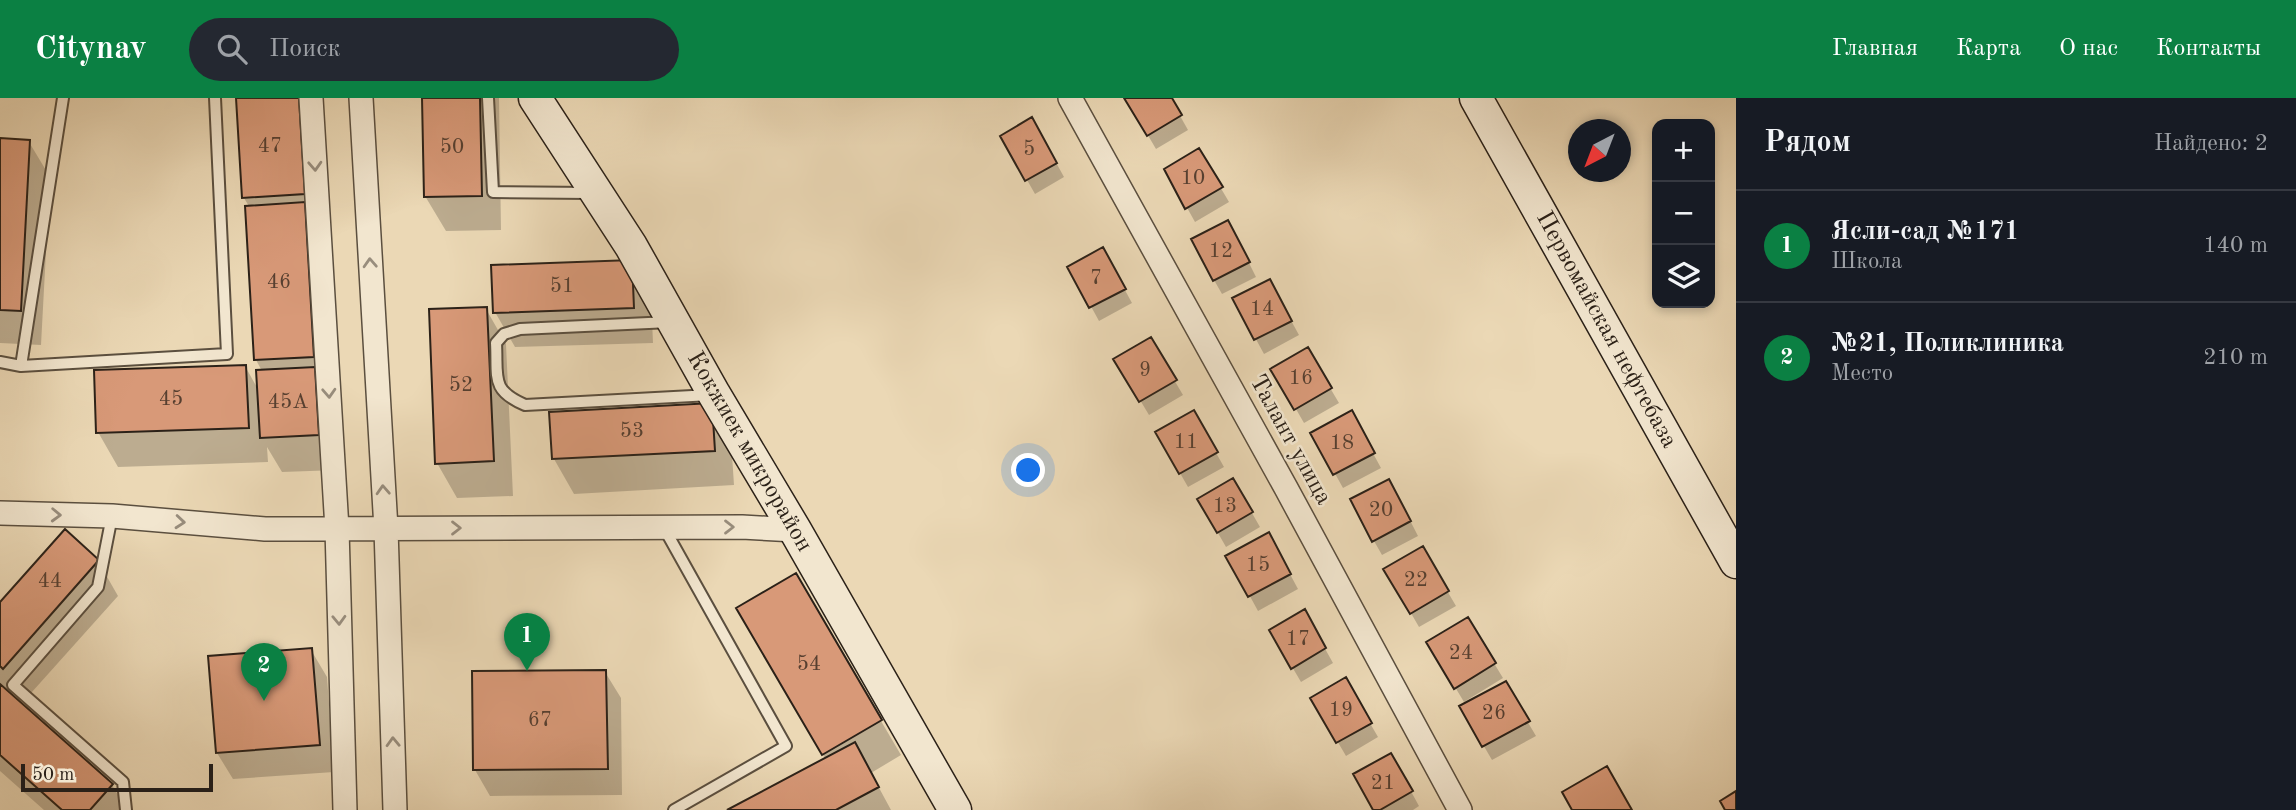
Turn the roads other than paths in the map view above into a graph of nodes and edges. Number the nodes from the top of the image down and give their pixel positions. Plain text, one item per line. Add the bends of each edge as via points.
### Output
1 (63, 98) edge
2 (215, 98) edge
3 (311, 98) edge
4 (360, 98) edge
5 (488, 98) edge
6 (535, 98) edge
7 (1070, 98) edge
8 (1476, 98) edge
9 (596, 193) junction
10 (673, 321) junction
11 (0, 362) edge
12 (21, 366) junction
13 (714, 394) junction
14 (0, 513) edge
15 (112, 516) junction
16 (664, 527) junction
17 (386, 528) junction
18 (337, 529) junction
19 (795, 530) junction
20 (1736, 562) edge
21 (126, 810) edge
22 (345, 810) edge
23 (395, 810) edge
24 (674, 810) edge
25 (955, 810) edge
26 (1460, 810) edge

1 - 12 lane
2 - 12 lane via 227,354
3 -> 18 street
17 -> 4 street
5 - 9 lane via 493,192
6 - 9 street, Кокжиек микрорайон
7 - 26 street, Талант улица
8 - 20 street, Первомайская нефтебаза
9 - 10 street, Кокжиек микрорайон
10 - 13 street, Кокжиек микрорайон
10 - 13 lane via 504,334 496,343 498,384 507,397 526,405
11 - 12 lane
13 - 19 street, Кокжиек микрорайон
14 -> 15 street
15 -> 18 street via 265,529
15 - 21 lane via 98,587 13,685 123,782
17 -> 16 street
16 -> 19 street
16 - 24 lane via 786,746
17 - 18 street
23 -> 17 street
18 -> 22 street
19 - 25 street, Кокжиек микрорайон

